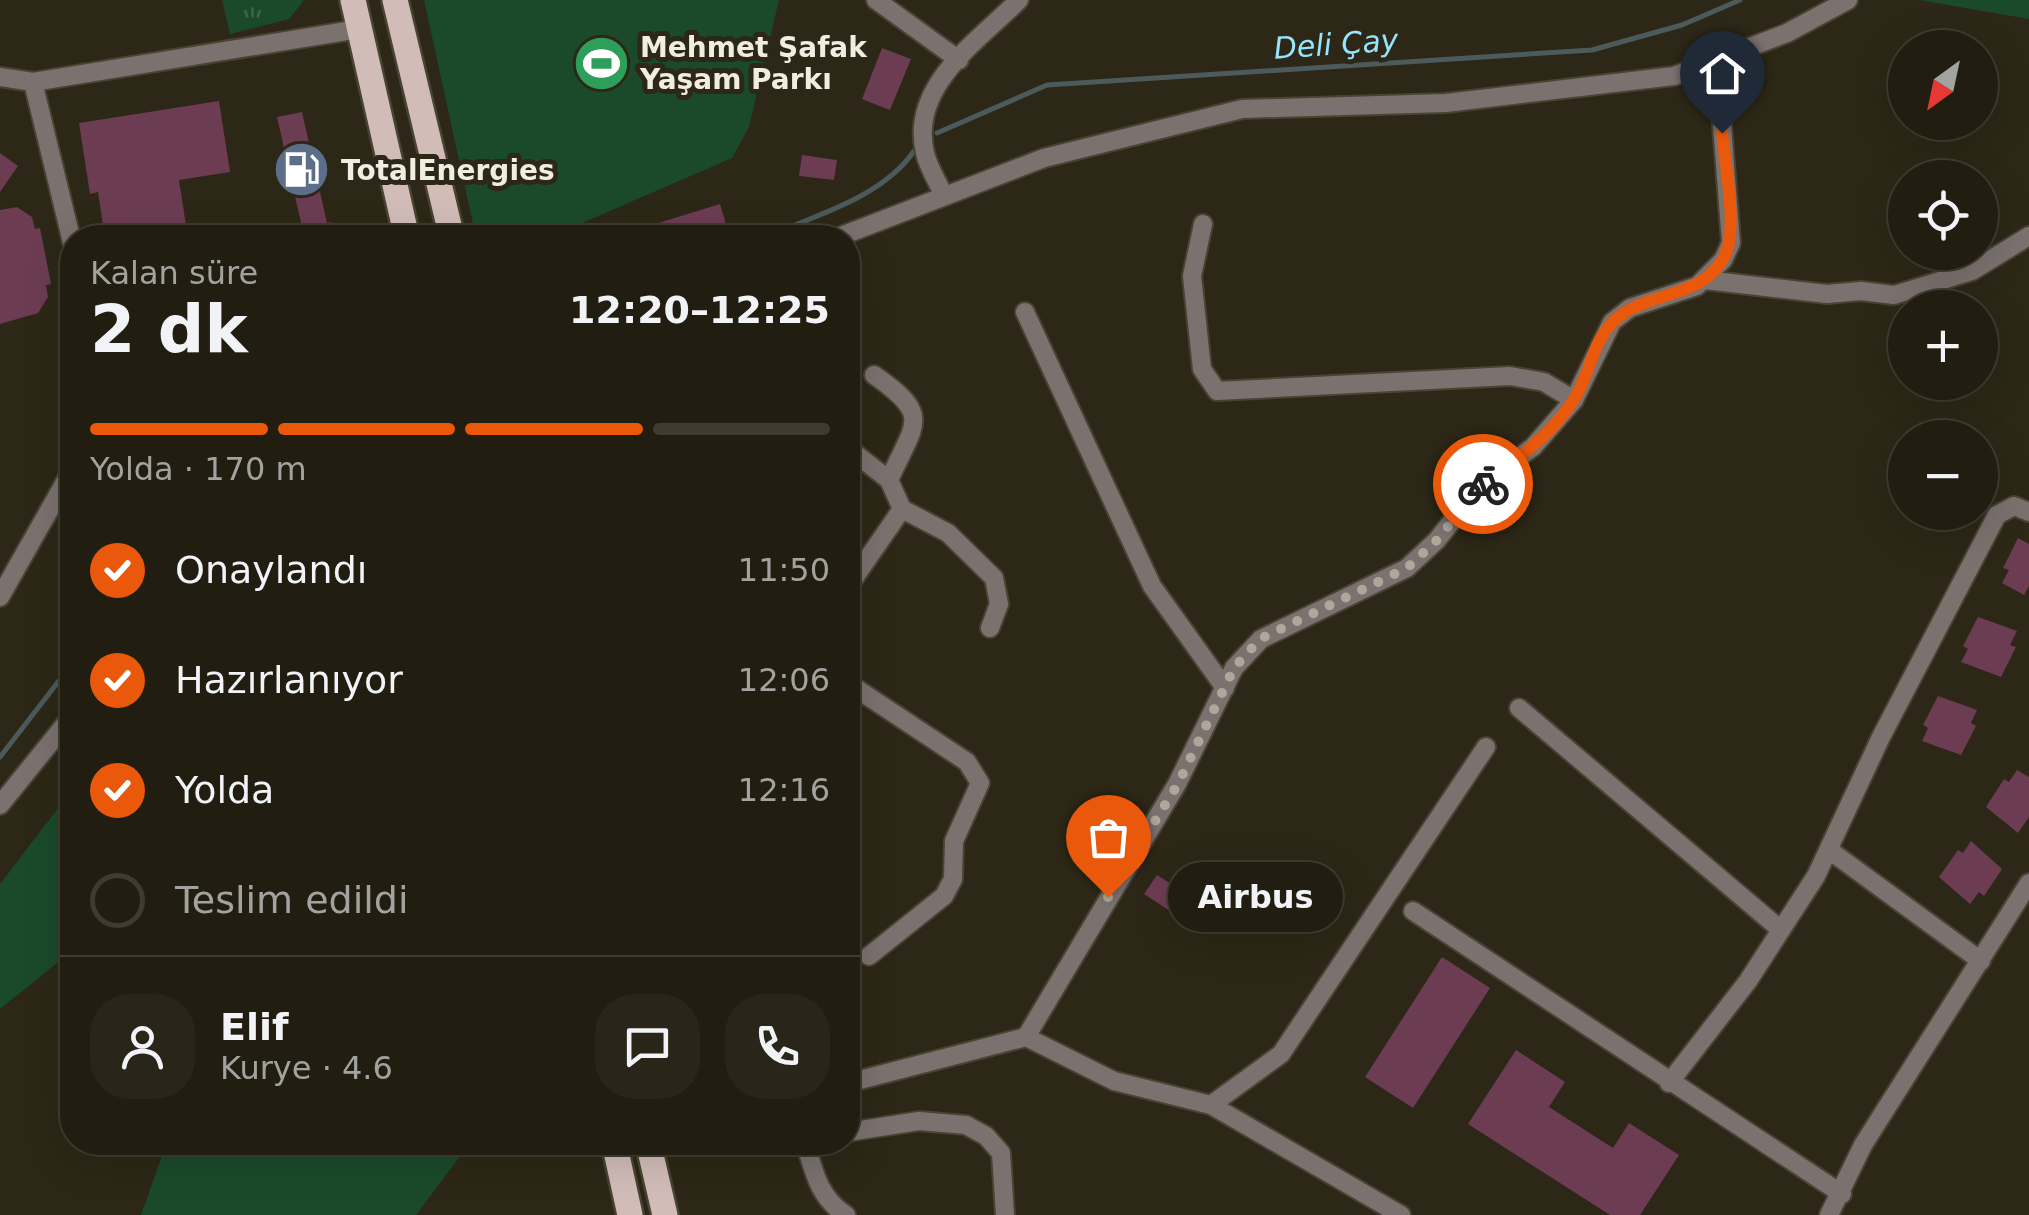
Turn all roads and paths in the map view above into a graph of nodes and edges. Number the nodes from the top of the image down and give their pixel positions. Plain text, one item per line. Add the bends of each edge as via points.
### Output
1 (352, 0) edge
2 (395, 0) edge
3 (876, 0) edge
4 (1019, 0) edge
5 (1848, 0) edge
6 (359, 29) junction
7 (959, 60) junction
8 (1716, 60) junction
9 (0, 77) edge
10 (33, 82) junction
11 (944, 196) junction
12 (1204, 224) dead end
13 (68, 225) edge
14 (404, 225) edge
15 (449, 225) edge
16 (860, 229) edge
17 (2029, 236) edge
18 (1705, 280) junction
19 (1025, 312) dead end
20 (874, 375) dead end
21 (1574, 400) junction
22 (860, 457) edge
23 (889, 480) junction
24 (60, 491) edge
25 (902, 509) junction
26 (2029, 512) edge
27 (860, 570) edge
28 (0, 597) edge
29 (990, 628) dead end
30 (1225, 688) junction
31 (860, 691) edge
32 (1518, 708) dead end
33 (60, 731) edge
34 (1486, 747) dead end
35 (0, 805) edge
36 (1829, 850) junction
37 (2029, 883) edge
38 (1412, 912) dead end
39 (1781, 930) junction
40 (869, 956) dead end
41 (1981, 961) junction
42 (1026, 1037) junction
43 (860, 1081) edge
44 (1669, 1082) junction
45 (1210, 1105) junction
46 (860, 1130) edge
47 (617, 1155) edge
48 (651, 1155) edge
49 (809, 1155) edge
50 (1842, 1194) junction
51 (1397, 1214) edge
52 (630, 1215) edge
53 (665, 1215) edge
54 (846, 1215) edge
55 (1005, 1215) edge
56 (1828, 1215) edge

1 - 6 main road
2 - 15 main road
3 - 7 street
4 - 7 street
5 - 8 street
6 - 10 street
6 - 14 main road
7 - 11 street via 928,99 922,126 925,154
8 - 11 street via 1674,76 1446,103 1242,109 1044,158
8 - 18 street via 1731,243
9 - 10 street
10 - 13 street
11 - 16 street
12 - 21 street via 1192,276 1202,369 1217,391 1510,376 1544,382
17 - 18 street via 1972,271 1894,295
18 - 21 street via 1630,308 1612,322
19 - 30 street via 1152,586
20 - 23 street via 906,397 914,411
21 - 30 street via 1533,448 1478,487 1407,568 1260,639
22 - 23 street
23 - 25 street
24 - 28 street
25 - 27 street
25 - 29 street via 948,533 994,578 999,604
26 - 36 street via 2014,506 1998,515 1880,737
30 - 42 street via 1178,784
31 - 40 street via 967,762 980,783 954,840 956,860 944,896
32 - 39 street
33 - 35 street
34 - 45 street via 1281,1054
36 - 39 street
36 - 41 street
37 - 41 street
38 - 44 street
39 - 44 street
41 - 50 street via 1863,1144
42 - 43 street
42 - 45 street via 1114,1081
44 - 50 street
45 - 51 street
46 - 55 street via 931,1120 986,1136 1002,1153
47 - 52 main road
48 - 53 main road
49 - 54 street via 820,1189
50 - 56 street

